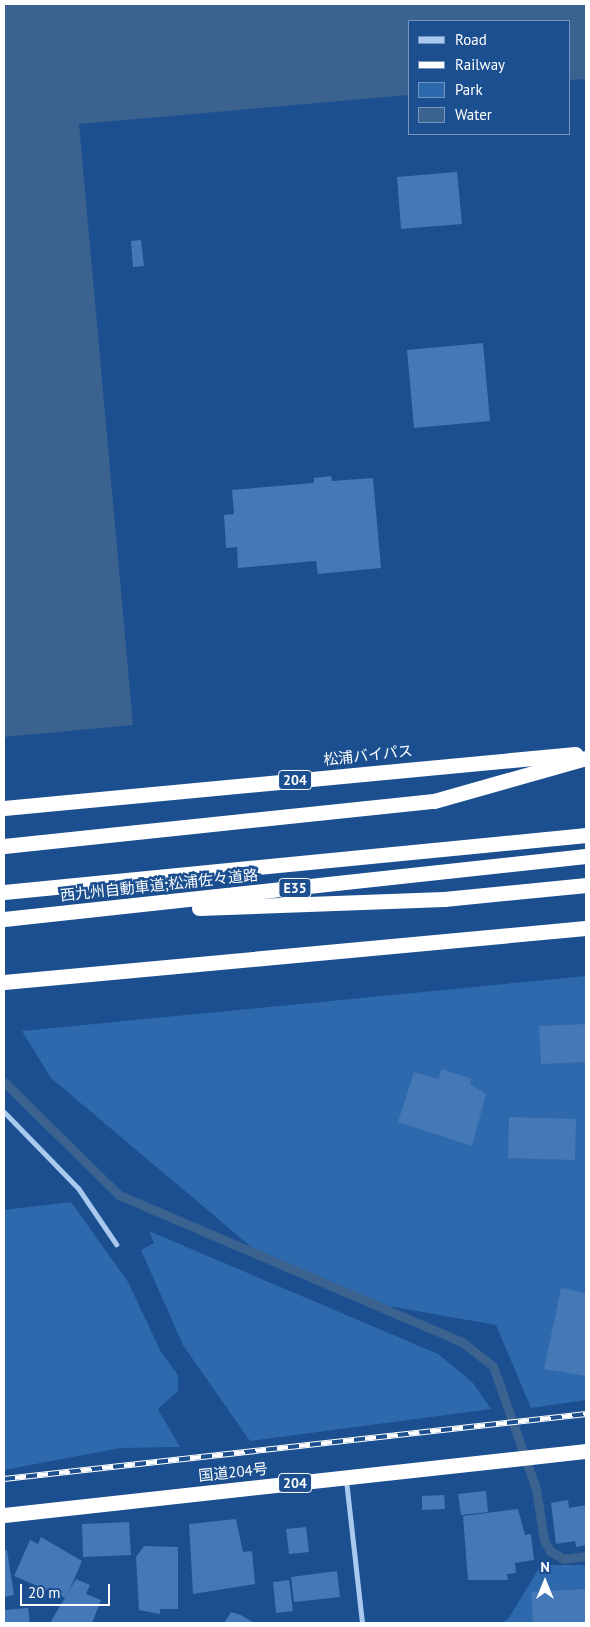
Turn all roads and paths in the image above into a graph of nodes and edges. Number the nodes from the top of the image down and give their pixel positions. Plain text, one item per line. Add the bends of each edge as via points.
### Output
1 (586, 753) edge
2 (586, 758) edge
3 (4, 808) edge
4 (586, 835) edge
5 (4, 846) edge
6 (586, 856) edge
7 (586, 885) edge
8 (4, 892) edge
9 (83, 912) junction
10 (4, 919) edge
11 (586, 928) edge
12 (4, 982) edge
13 (4, 1112) edge
14 (116, 1244) dead end
15 (586, 1451) edge
16 (346, 1477) junction
17 (4, 1515) edge
18 (362, 1623) edge

1 - 3 highway, 松浦バイパス / 204
2 - 5 highway via 434,801
4 - 8 highway, 西九州自動車道;松浦佐々道路 / E35
6 - 9 highway, 西九州自動車道;松浦佐々道路 / E35
7 - 9 highway via 444,898
9 - 10 highway, 西九州自動車道;松浦佐々道路 / E35
11 - 12 highway
13 - 14 street via 78,1188
15 - 16 highway, 国道204号 / 204
16 - 17 highway, 国道204号 / 204
16 - 18 street

